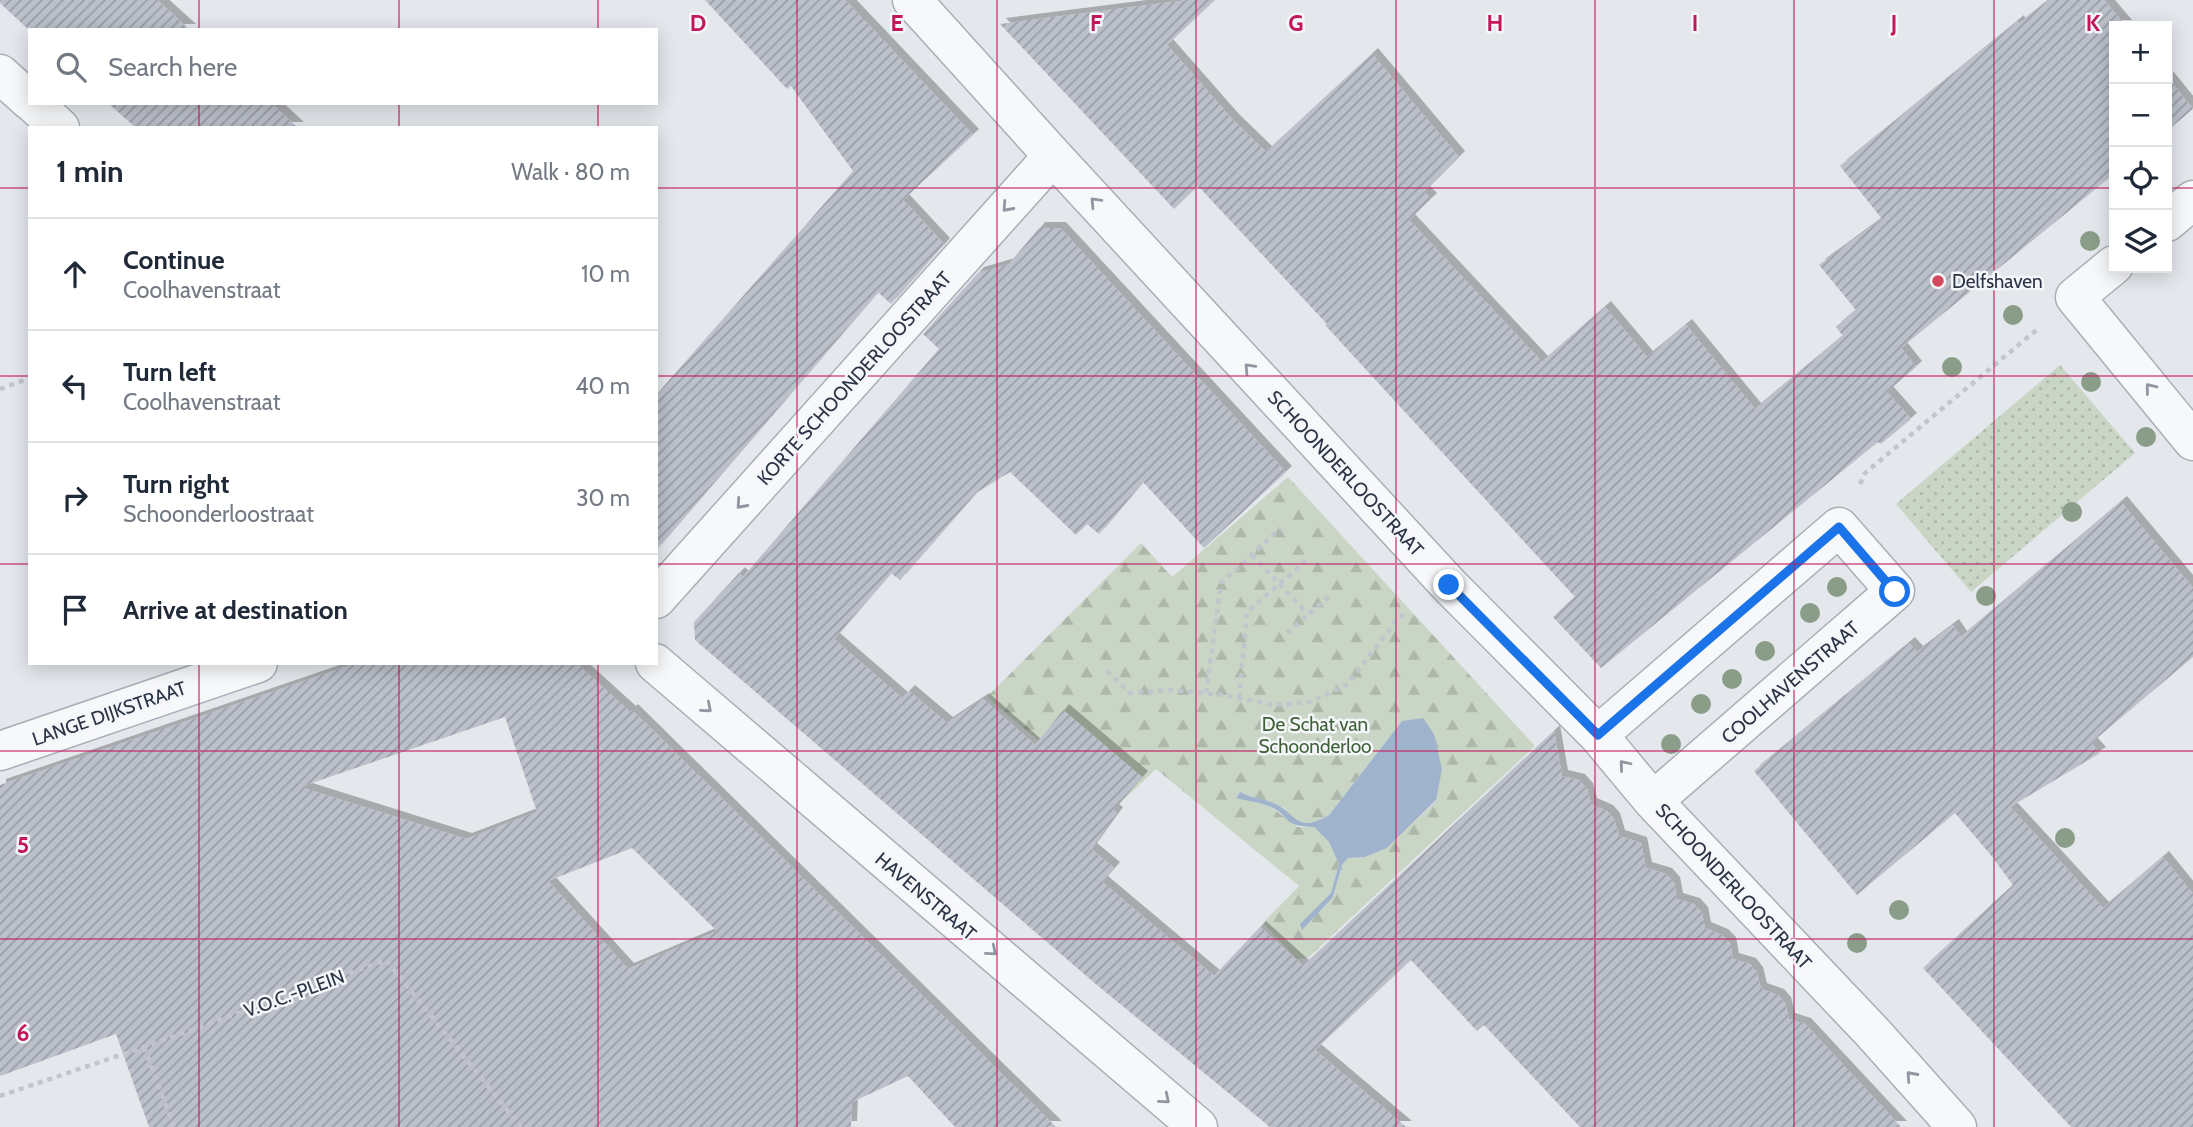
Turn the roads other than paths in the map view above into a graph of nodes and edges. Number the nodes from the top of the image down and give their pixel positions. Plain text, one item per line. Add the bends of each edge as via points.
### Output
1 (912, 0) edge
2 (0, 74) edge
3 (28, 99) edge
4 (34, 105) edge
5 (58, 126) edge
6 (1053, 156) junction
7 (2193, 200) edge
8 (2172, 218) edge
9 (2109, 269) edge
10 (2193, 441) edge
11 (658, 597) edge
12 (252, 665) edge
13 (657, 665) edge
14 (1598, 735) junction
15 (0, 751) edge
16 (1653, 801) junction
17 (1198, 1127) edge
18 (1957, 1127) edge

1 - 6 street, SCHOONDERLOOSTRAAT
2 - 3 street
4 - 5 street
6 -> 11 street, KORTE SCHOONDERLOOSTRAAT
14 -> 6 street, SCHOONDERLOOSTRAAT via 1444,579
7 - 8 street
10 -> 9 street via 2075,297
12 - 15 street, LANGE DIJKSTRAAT
13 -> 17 street, HAVENSTRAAT
16 -> 14 street, SCHOONDERLOOSTRAAT
14 - 16 street, COOLHAVENSTRAAT via 1839,527 1895,592
18 -> 16 street, SCHOONDERLOOSTRAAT

